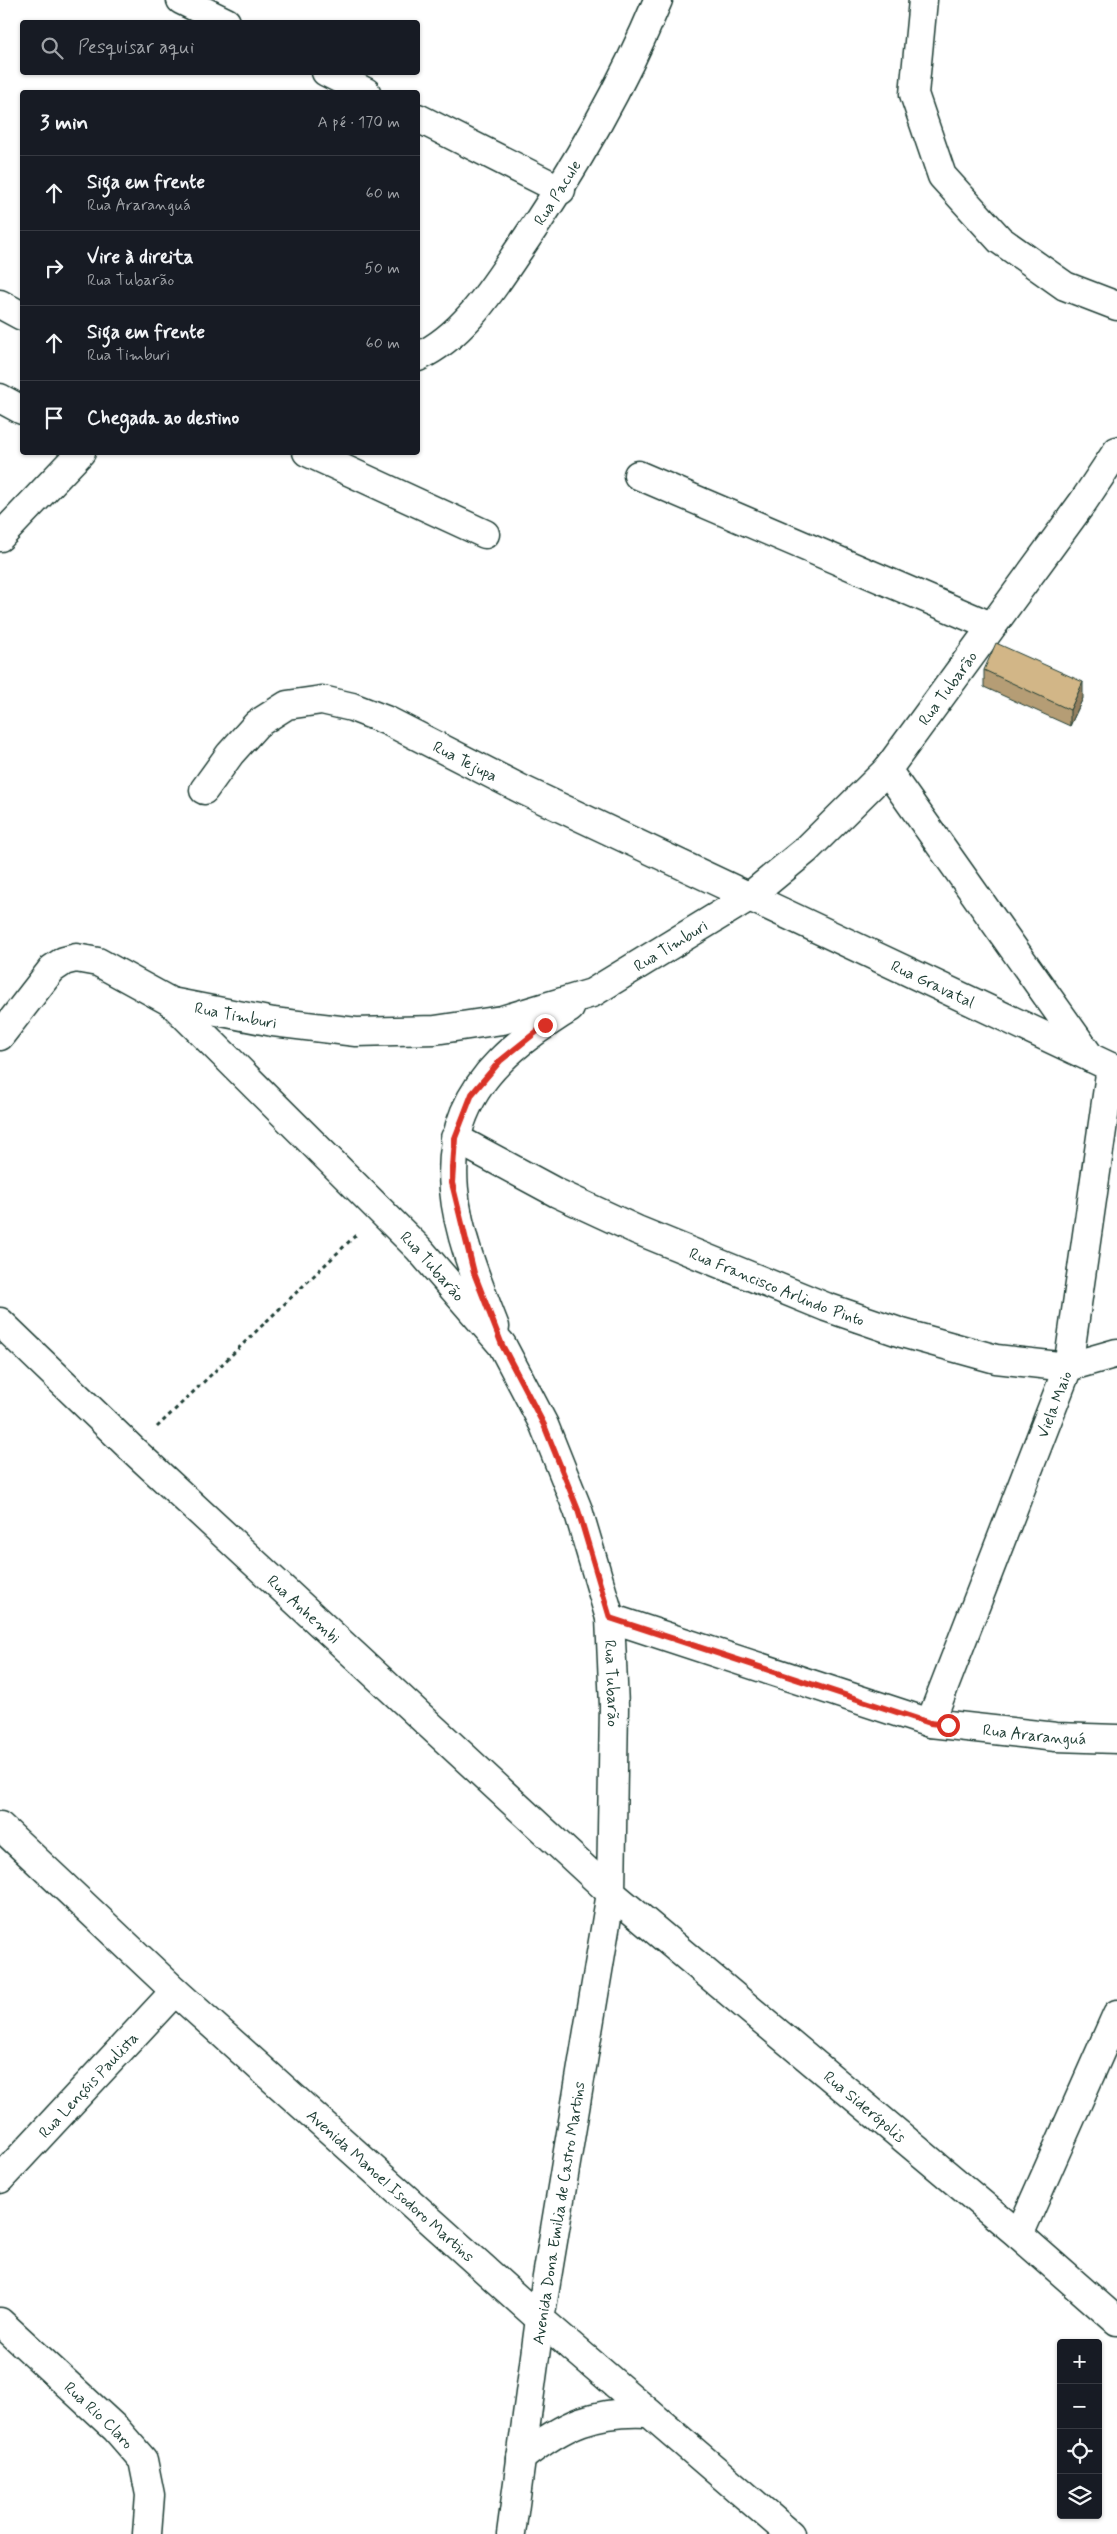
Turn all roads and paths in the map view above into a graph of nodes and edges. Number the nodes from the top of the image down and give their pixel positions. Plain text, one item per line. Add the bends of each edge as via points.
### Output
1 (181, 0) edge
2 (658, 0) edge
3 (923, 0) edge
4 (222, 20) edge
5 (332, 75) edge
6 (362, 90) edge
7 (420, 119) edge
8 (561, 190) junction
9 (0, 304) edge
10 (1117, 306) edge
11 (20, 315) edge
12 (420, 355) edge
13 (0, 398) edge
14 (20, 409) edge
15 (1117, 451) edge
16 (78, 455) edge
17 (314, 455) edge
18 (638, 475) dead end
19 (485, 534) dead end
20 (0, 537) edge
21 (991, 626) junction
22 (888, 770) junction
23 (204, 790) dead end
24 (749, 896) junction
25 (592, 993) junction
26 (171, 1002) junction
27 (0, 1036) edge
28 (1107, 1065) edge
29 (455, 1138) junction
30 (382, 1210) junction
31 (0, 1322) edge
32 (502, 1345) junction
33 (1117, 1353) edge
34 (1068, 1367) junction
35 (133, 1450) junction
36 (610, 1618) junction
37 (930, 1723) junction
38 (1117, 1739) edge
39 (0, 1826) edge
40 (611, 1893) junction
41 (175, 1991) junction
42 (1117, 2014) edge
43 (0, 2178) edge
44 (1018, 2235) junction
45 (540, 2320) junction
46 (1117, 2321) edge
47 (0, 2322) edge
48 (649, 2414) junction
49 (522, 2458) junction
50 (147, 2534) edge
51 (511, 2534) edge
52 (790, 2534) edge

1 - 4 street
2 - 8 street, Rua Pacule via 636,52
3 - 10 street via 914,94 942,176 1000,240 1065,286
5 - 6 street
7 - 8 street
8 - 12 street, Rua Pacule via 482,304 456,331
9 - 11 street
13 - 14 street
15 - 21 street, Rua Tubarão
16 - 20 street
17 - 19 street
18 - 21 street
21 - 22 street, Rua Tubarão
22 - 24 street, Rua Tubarão via 806,850
22 - 28 street
23 - 24 street, Rua Tejupa via 257,724 287,705 322,700 388,721 523,790
24 - 25 street, Rua Timburi
24 - 28 street, Rua Gravatal
25 - 26 street, Rua Timburi via 502,1020 434,1030 356,1032 273,1022
25 - 29 street, Rua Timburi via 500,1061 472,1094
26 - 27 street via 98,962 76,958 52,969
26 - 30 street, Rua Timburi
28 - 34 street, Viela Maio
29 - 32 street, Rua Timburi via 452,1183 462,1230 474,1273
29 - 34 street, Rua Francisco Arlindo Pinto via 556,1193 637,1230 826,1307 996,1359
30 - 32 street, Rua Tubarão
30 - 35 path
31 - 35 street, Rua Anhembi
32 - 36 street, Rua Tubarão via 544,1425 575,1502
33 - 34 street, Rua Francisco Arlindo Pinto
34 - 37 street, Viela Maio
35 - 40 street, Rua Anhembi
36 - 37 street, Rua Araranguá
36 - 40 street, Rua Tubarão via 614,1706
37 - 38 street, Rua Araranguá via 1056,1737
39 - 41 street, Avenida Manoel Isodoro Martins
40 - 44 street, Rua Siderópolis
40 - 45 street, Avenida Dona Emilia de Castro Martins
41 - 43 street, Rua Lençóis Paulista
41 - 45 street, Avenida Manoel Isodoro Martins
42 - 44 street
44 - 46 street, Rua Siderópolis
45 - 48 street, Avenida Manoel Isodoro Martins
45 - 49 street, Avenida Dona Emilia de Castro Martins
47 - 50 street, Rua Rio Claro via 116,2429 143,2460 150,2494
48 - 49 street via 622,2412 590,2417 546,2438
48 - 52 street, Avenida Manoel Isodoro Martins
49 - 51 street, Avenida Dona Emilia de Castro Martins

